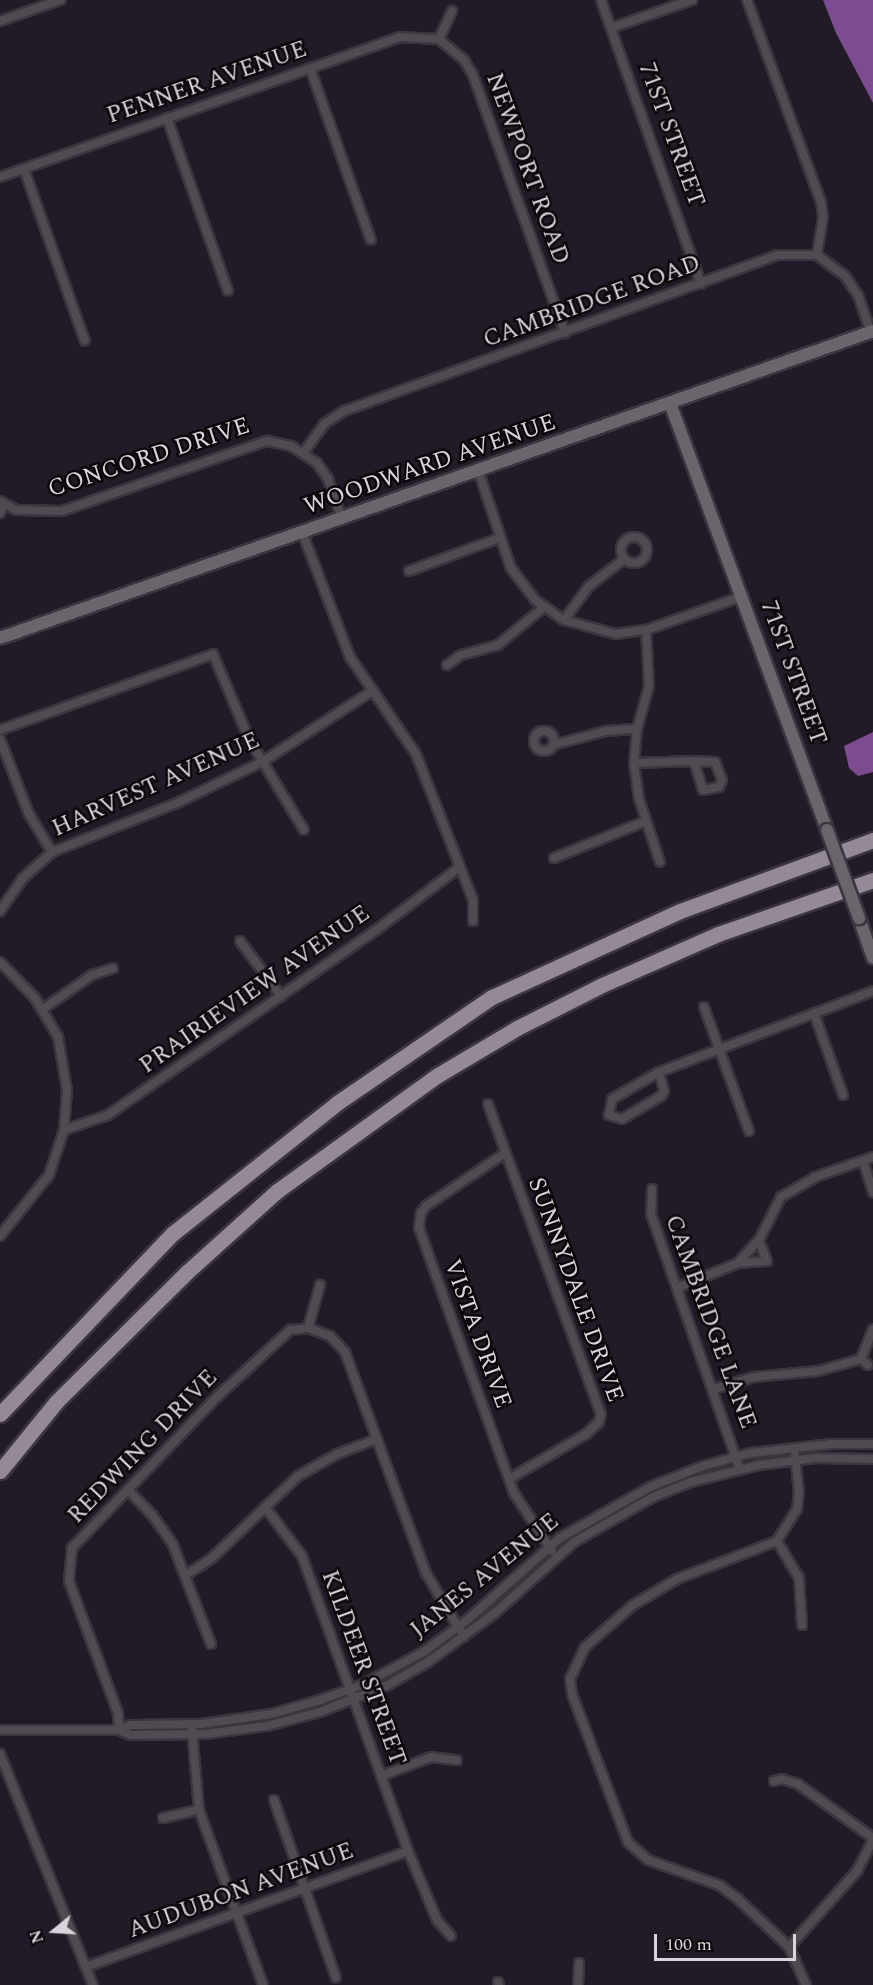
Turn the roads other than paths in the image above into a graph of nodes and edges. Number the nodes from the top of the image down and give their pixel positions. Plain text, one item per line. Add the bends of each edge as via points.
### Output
1 (60, 0) edge
2 (601, 0) edge
3 (692, 0) edge
4 (747, 0) edge
5 (452, 11) dead end
6 (0, 21) edge
7 (611, 28) junction
8 (429, 37) joint
9 (439, 39) junction
10 (310, 68) junction
11 (167, 118) junction
12 (24, 169) junction
13 (0, 177) edge
14 (371, 240) dead end
15 (817, 255) junction
16 (701, 284) junction
17 (228, 291) dead end
18 (872, 332) edge
19 (565, 333) junction
20 (85, 341) dead end
21 (670, 403) junction
22 (304, 452) junction
23 (478, 470) junction
24 (1, 506) edge
25 (342, 518) junction
26 (302, 532) junction
27 (499, 538) junction
28 (624, 559) dead end
29 (409, 571) dead end
30 (743, 596) junction
31 (544, 607) junction
32 (564, 620) junction
33 (646, 630) junction
34 (0, 638) edge
35 (447, 665) dead end
36 (372, 692) junction
37 (637, 729) junction
38 (0, 730) edge
39 (0, 739) edge
40 (553, 745) dead end
41 (694, 761) dead end
42 (262, 762) junction
43 (634, 763) junction
44 (646, 821) junction
45 (304, 830) dead end
46 (873, 834) edge
47 (873, 840) edge
48 (851, 848) junction
49 (52, 852) junction
50 (554, 858) dead end
51 (660, 862) dead end
52 (460, 867) junction
53 (873, 880) edge
54 (0, 911) edge
55 (473, 921) dead end
56 (240, 941) dead end
57 (873, 958) edge
58 (0, 962) edge
59 (113, 968) dead end
60 (873, 991) edge
61 (281, 996) junction
62 (704, 1007) dead end
63 (43, 1009) junction
64 (814, 1013) junction
65 (719, 1047) junction
66 (659, 1072) junction
67 (843, 1095) dead end
68 (488, 1104) dead end
69 (64, 1130) junction
70 (749, 1131) dead end
71 (505, 1153) junction
72 (873, 1157) edge
73 (863, 1161) junction
74 (652, 1189) dead end
75 (873, 1192) edge
76 (0, 1236) edge
77 (759, 1240) junction
78 (738, 1263) junction
79 (320, 1286) dead end
80 (677, 1288) junction
81 (308, 1328) junction
82 (873, 1329) edge
83 (714, 1389) junction
84 (0, 1414) edge
85 (376, 1439) junction
86 (873, 1444) edge
87 (794, 1448) junction
88 (737, 1457) junction
89 (873, 1459) edge
90 (796, 1460) junction
91 (740, 1468) junction
92 (0, 1471) edge
93 (509, 1479) junction
94 (128, 1490) junction
95 (265, 1506) junction
96 (777, 1541) junction
97 (549, 1547) junction
98 (556, 1556) junction
99 (186, 1575) junction
100 (802, 1625) dead end
101 (457, 1628) junction
102 (464, 1637) junction
103 (211, 1644) dead end
104 (349, 1690) junction
105 (353, 1700) junction
106 (192, 1725) junction
107 (0, 1730) edge
108 (119, 1730) junction
109 (192, 1736) junction
110 (0, 1754) edge
111 (457, 1760) dead end
112 (381, 1776) junction
113 (774, 1781) dead end
114 (274, 1800) dead end
115 (199, 1810) junction
116 (163, 1818) dead end
117 (873, 1839) edge
118 (408, 1851) junction
119 (303, 1889) junction
120 (236, 1913) junction
121 (451, 1936) dead end
122 (789, 1947) junction
123 (579, 1963) dead end
124 (86, 1967) junction
125 (336, 1978) dead end
126 (93, 1985) edge
127 (263, 1985) edge
128 (578, 1985) edge
129 (806, 1985) edge

1 - 6 street
2 - 7 street, 71ST STREET
3 - 7 street
4 - 15 street via 821,202 823,217
5 - 9 street
7 - 16 street, 71ST STREET
8 - 9 street, NEWPORT ROAD
8 - 10 street, PENNER AVENUE via 399,37
9 - 19 street, NEWPORT ROAD via 464,60 473,75
10 - 11 street, PENNER AVENUE
10 - 14 street
11 - 12 street, PENNER AVENUE
11 - 17 street
12 - 13 street, PENNER AVENUE
12 - 20 street
15 - 16 street, CAMBRIDGE ROAD via 777,255
15 - 18 street via 852,285
16 - 19 street, CAMBRIDGE ROAD
18 - 21 main road, WOODWARD AVENUE
19 - 22 street, CAMBRIDGE ROAD via 344,411 324,424
21 - 23 main road, WOODWARD AVENUE
21 - 30 main road, 71ST STREET
22 - 24 street, CONCORD DRIVE via 279,443 258,442 62,511 38,513
22 - 25 street via 328,479
23 - 25 main road, WOODWARD AVENUE
23 - 27 street
25 - 26 main road, WOODWARD AVENUE
26 - 34 main road, WOODWARD AVENUE
26 - 36 street via 345,646
27 - 29 street
27 - 31 street via 517,578
28 - 32 street via 589,586
30 - 33 street
30 - 57 main road, 71ST STREET, bridge
31 - 32 street
31 - 35 street via 498,645 461,655
32 - 33 street via 616,634
33 - 37 street via 649,686
36 - 42 street, HARVEST AVENUE
36 - 52 street via 416,754
37 - 40 street via 606,731
37 - 43 street
38 - 42 street via 213,654
39 - 49 street via 29,814
41 - 43 street
42 - 45 street
42 - 49 street, HARVEST AVENUE via 177,803
43 - 44 street
44 - 50 street
44 - 51 street
46 - 48 highway
47 - 48 highway
48 - 84 highway via 680,911 492,997 337,1103 172,1234
49 - 54 street, HARVEST AVENUE via 22,879
52 - 55 street via 473,900
52 - 61 street, PRAIRIEVIEW AVENUE
53 - 92 highway via 718,934 602,985 517,1028 438,1075 277,1191 187,1272 56,1402
56 - 61 street
58 - 63 street via 23,982
59 - 63 street via 92,975
60 - 64 street
61 - 69 street, PRAIRIEVIEW AVENUE via 108,1115
62 - 65 street
63 - 69 street via 58,1037 65,1063
64 - 65 street
64 - 67 street
65 - 66 street
65 - 70 street
66 - 66 street via 612,1099 609,1115 622,1119 661,1096
68 - 71 street, SUNNYDALE DRIVE
69 - 76 street via 49,1175
71 - 93 street, VISTA DRIVE via 426,1206 419,1228
71 - 93 street, SUNNYDALE DRIVE via 601,1414 600,1422 586,1434
72 - 73 street
73 - 75 street
73 - 77 street via 789,1191 775,1206
74 - 80 street, CAMBRIDGE LANE via 651,1212
77 - 78 street
77 - 78 street via 766,1261
78 - 80 street
79 - 81 street
80 - 83 street, CAMBRIDGE LANE
81 - 85 street via 330,1336 345,1352
81 - 94 street, REDWING DRIVE via 283,1334
82 - 83 street via 864,1362 754,1377
83 - 88 street, CAMBRIDGE LANE
85 - 95 street via 309,1468
85 - 101 street via 426,1573
86 - 87 street, JANES AVENUE
87 - 88 street, JANES AVENUE
87 - 90 street
88 - 91 street, CAMBRIDGE LANE
88 - 97 street, JANES AVENUE via 687,1472 631,1496
89 - 90 street, JANES AVENUE
90 - 91 street, JANES AVENUE
90 - 96 street via 797,1509
91 - 98 street, JANES AVENUE via 691,1482 631,1507
93 - 97 street, VISTA DRIVE
94 - 99 street via 163,1528
94 - 108 street, REDWING DRIVE via 72,1548 68,1570 118,1713
95 - 99 street via 212,1558
95 - 104 street, KILDEER STREET via 302,1556
96 - 100 street via 799,1578
96 - 122 street via 677,1580 633,1605 585,1647 570,1678 572,1694 628,1842 648,1860 721,1886
97 - 98 street, VISTA DRIVE
97 - 101 street, JANES AVENUE
98 - 102 street, JANES AVENUE
99 - 103 street
101 - 102 street
101 - 104 street, JANES AVENUE via 405,1663
102 - 105 street, JANES AVENUE via 405,1676
104 - 105 street, KILDEER STREET
104 - 106 street, JANES AVENUE via 271,1714
105 - 109 street, JANES AVENUE via 267,1726
105 - 112 street, KILDEER STREET
106 - 108 street, JANES AVENUE via 131,1725
106 - 109 street
107 - 108 street, JANES AVENUE
108 - 109 street, JANES AVENUE via 131,1735
109 - 115 street
110 - 124 street
111 - 112 street via 431,1757
112 - 118 street, KILDEER STREET
113 - 117 street via 798,1784
114 - 119 street
115 - 116 street
115 - 120 street
117 - 122 street via 856,1871
118 - 119 street, AUDUBON AVENUE
118 - 121 street, KILDEER STREET via 437,1920
119 - 120 street, AUDUBON AVENUE
119 - 125 street
120 - 124 street, AUDUBON AVENUE
120 - 127 street
122 - 129 street
123 - 128 street
124 - 126 street

